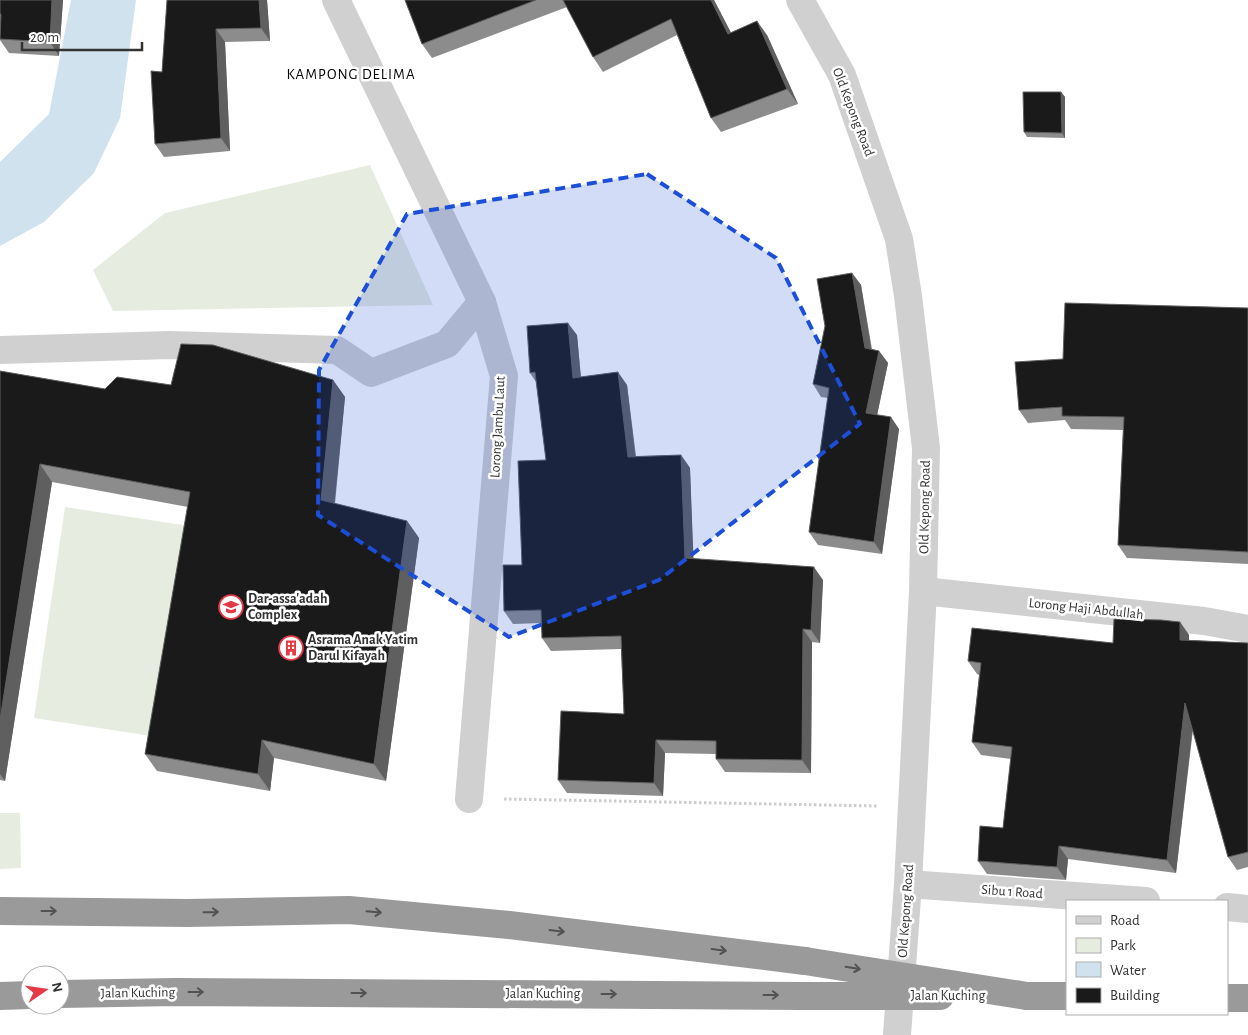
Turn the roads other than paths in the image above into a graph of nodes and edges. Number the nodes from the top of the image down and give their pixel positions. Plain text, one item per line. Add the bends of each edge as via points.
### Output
1 (336, 0) edge
2 (800, 0) edge
3 (482, 302) junction
4 (0, 350) edge
5 (923, 591) junction
6 (1248, 629) edge
7 (469, 799) road end
8 (908, 884) junction
9 (1132, 900) edge
10 (1228, 907) edge
11 (1248, 908) edge
12 (0, 911) edge
13 (70, 994) edge
14 (1027, 996) junction
15 (1066, 996) edge
16 (1228, 998) edge
17 (1248, 998) edge
18 (897, 1035) edge

1 - 3 street, Lorong Jambu Laut
2 - 5 street, Old Kepong Road via 842,75 899,239 926,448
3 - 4 street via 447,344 371,373 337,350 170,345
3 - 7 street, Lorong Jambu Laut via 504,376
5 - 6 street, Lorong Haji Abdullah via 1204,621
5 - 8 street, Old Kepong Road
8 - 9 street, Sibu 1 Road
8 - 18 street, Old Kepong Road
10 - 11 street
12 -> 14 highway, bridge via 187,913 349,910 509,925 805,961
13 -> 14 highway, Jalan Kuching, bridge
14 - 15 highway
16 - 17 highway

